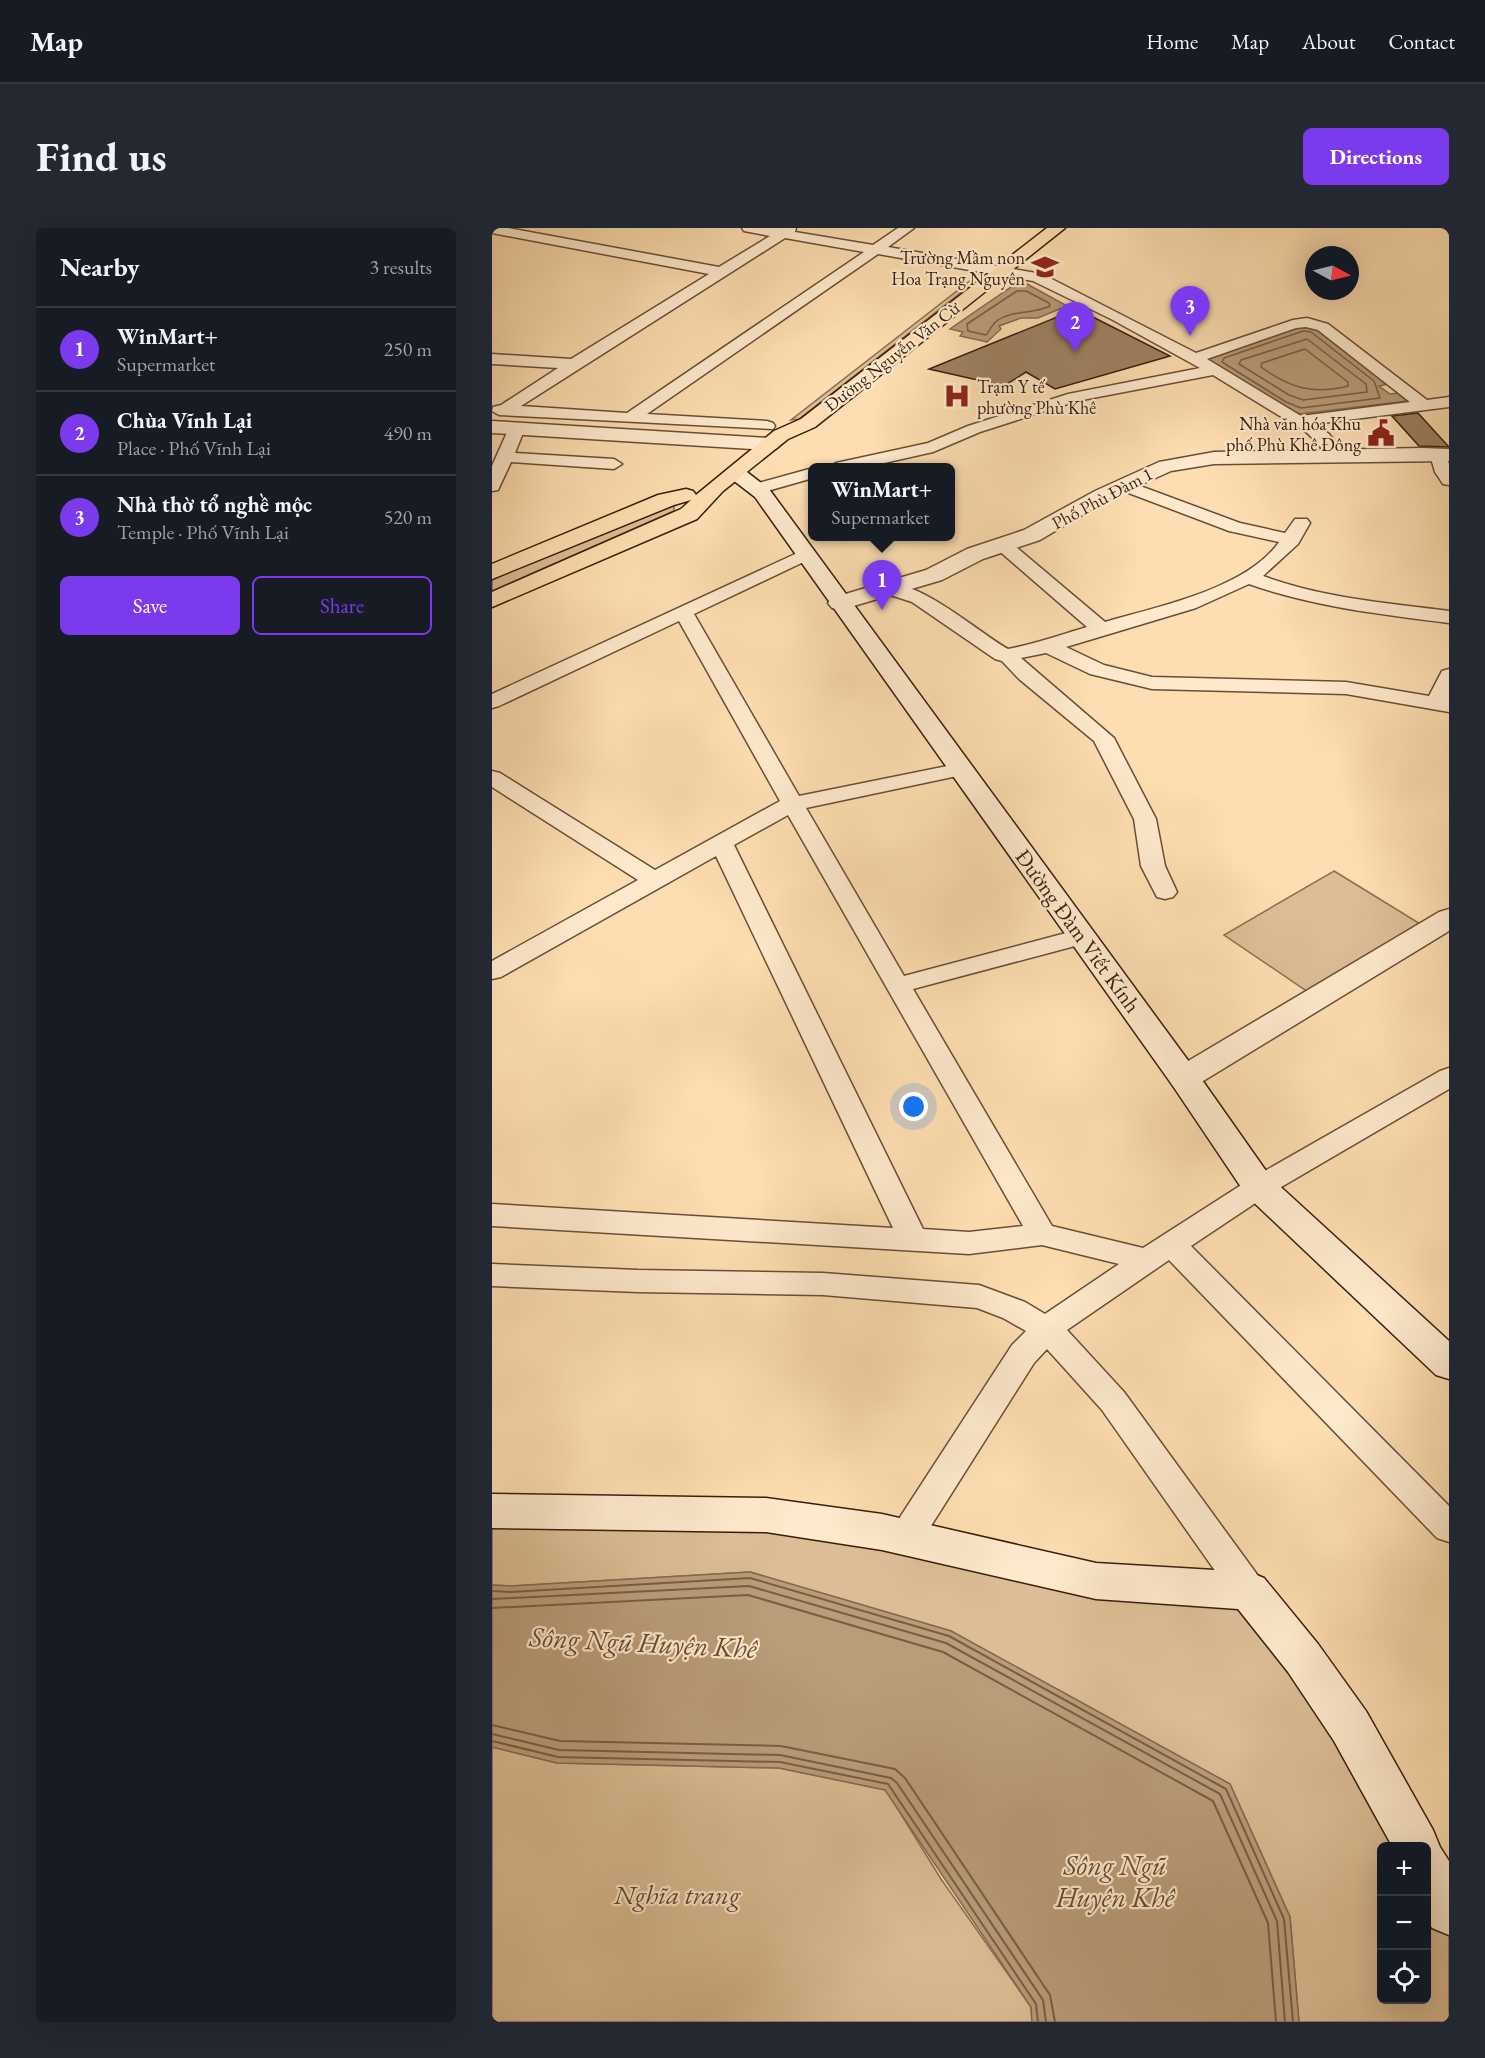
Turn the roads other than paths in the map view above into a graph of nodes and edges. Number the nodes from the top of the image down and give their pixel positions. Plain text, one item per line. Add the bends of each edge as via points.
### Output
1 (749, 228) edge
2 (907, 228) edge
3 (492, 229) edge
4 (1049, 229) edge
5 (787, 231) edge
6 (581, 233) dead end
7 (563, 243) junction
8 (875, 250) junction
9 (997, 262) junction
10 (977, 267) junction
11 (721, 272) junction
12 (957, 280) dead end
13 (1194, 358) junction
14 (492, 359) edge
15 (574, 364) junction
16 (1215, 370) junction
17 (1449, 402) edge
18 (1425, 406) junction
19 (498, 410) edge
20 (632, 417) junction
21 (1296, 421) junction
22 (492, 427) edge
23 (516, 428) junction
24 (774, 430) junction
25 (1337, 455) junction
26 (1443, 455) edge
27 (504, 457) junction
28 (859, 463) edge
29 (614, 464) dead end
30 (808, 474) edge
31 (1449, 480) edge
32 (737, 483) junction
33 (1125, 485) junction
34 (492, 486) edge
35 (1301, 523) dead end
36 (1292, 540) junction
37 (1003, 544) junction
38 (806, 554) junction
39 (492, 572) edge
40 (1247, 577) junction
41 (891, 589) junction
42 (492, 600) edge
43 (840, 603) junction
44 (683, 612) junction
45 (1449, 617) edge
46 (1100, 628) junction
47 (1049, 647) junction
48 (1008, 656) junction
49 (1449, 675) edge
50 (492, 702) edge
51 (1442, 705) edge
52 (962, 769) junction
53 (492, 778) edge
54 (791, 804) junction
55 (721, 843) junction
56 (654, 880) junction
57 (1165, 892) dead end
58 (1449, 918) edge
59 (1081, 937) junction
60 (495, 966) edge
61 (899, 986) junction
62 (1449, 1077) edge
63 (1184, 1078) junction
64 (1259, 1187) junction
65 (492, 1215) edge
66 (1042, 1234) junction
67 (914, 1239) junction
68 (1158, 1252) junction
69 (494, 1280) edge
70 (1047, 1329) junction
71 (1449, 1364) edge
72 (492, 1511) edge
73 (1449, 1527) edge
74 (905, 1538) junction
75 (1249, 1591) junction
76 (1415, 1842) edge
77 (1431, 1875) edge
78 (1449, 1911) edge

1 - 5 street
2 - 8 street
3 - 7 street
4 - 9 main road, Đường Nguyễn Văn Cừ
5 - 8 street
5 - 11 street
6 - 7 street
7 - 11 street
8 - 10 street
8 - 20 street
9 - 10 main road, Đường Nguyễn Văn Cừ
9 - 13 street via 1037,277
9 - 24 main road, Đường Nguyễn Văn Cừ via 808,423
10 - 12 main road, Đường Nguyễn Văn Cừ
11 - 15 street
13 - 16 street
13 - 18 street via 1293,324 1313,323
14 - 15 street
15 - 19 street
16 - 21 street
16 - 28 street via 1074,397 974,429 933,447
17 - 18 street
18 - 21 street
19 - 20 street
20 - 24 street
21 - 25 street via 1323,437
22 - 23 main road
23 - 24 main road
23 - 27 street
24 - 32 main road, Đường Nguyễn Văn Cừ
25 - 26 main road, Phố Phù Đàm 1
25 - 33 main road, Phố Phù Đàm 1 via 1214,458 1166,466
26 - 31 street via 1443,472
27 - 29 street
27 - 34 street
30 - 32 street
32 - 38 main road, Đường Đàm Viết Kính
32 - 39 main road, Đường Nguyễn Văn Cừ via 666,500
32 - 42 main road, Đường Nguyễn Văn Cừ via 689,514
33 - 36 street via 1235,527
33 - 37 main road, Phố Phù Đàm 1 via 1032,535
35 - 36 street
36 - 40 street via 1285,550
37 - 41 main road, Phố Phù Đàm 1 via 934,575
37 - 46 street
38 - 43 main road, Đường Đàm Viết Kính
38 - 44 street
40 - 45 street via 1323,600
40 - 46 street via 1212,597
41 - 43 main road, Phố Phù Đàm 1
41 - 48 street via 919,598
43 - 52 main road, Đường Đàm Viết Kính
44 - 50 street
44 - 54 street
46 - 47 street
47 - 48 street
47 - 51 street via 1080,663 1152,683 1346,688
48 - 57 street via 1103,738 1145,819 1153,866
49 - 51 street
52 - 54 street
52 - 59 main road, Đường Đàm Viết Kính
53 - 56 street
54 - 55 street
54 - 61 street
55 - 56 street
55 - 67 street
56 - 60 street
58 - 63 main road
59 - 61 street
59 - 63 main road, Đường Đàm Viết Kính
61 - 66 street
62 - 64 street
63 - 64 main road, Đường Đàm Viết Kính
64 - 68 street
64 - 71 main road, Đường Đàm Viết Kính
65 - 67 street
66 - 67 street via 969,1243
66 - 68 street
68 - 70 street
68 - 73 street
69 - 70 street via 823,1284 939,1293 979,1297 1014,1310
70 - 74 street via 1023,1354
70 - 75 street via 1113,1401
72 - 74 main road via 766,1515
74 - 75 main road via 1096,1581
75 - 76 main road via 1303,1658 1350,1726
77 - 78 main road

